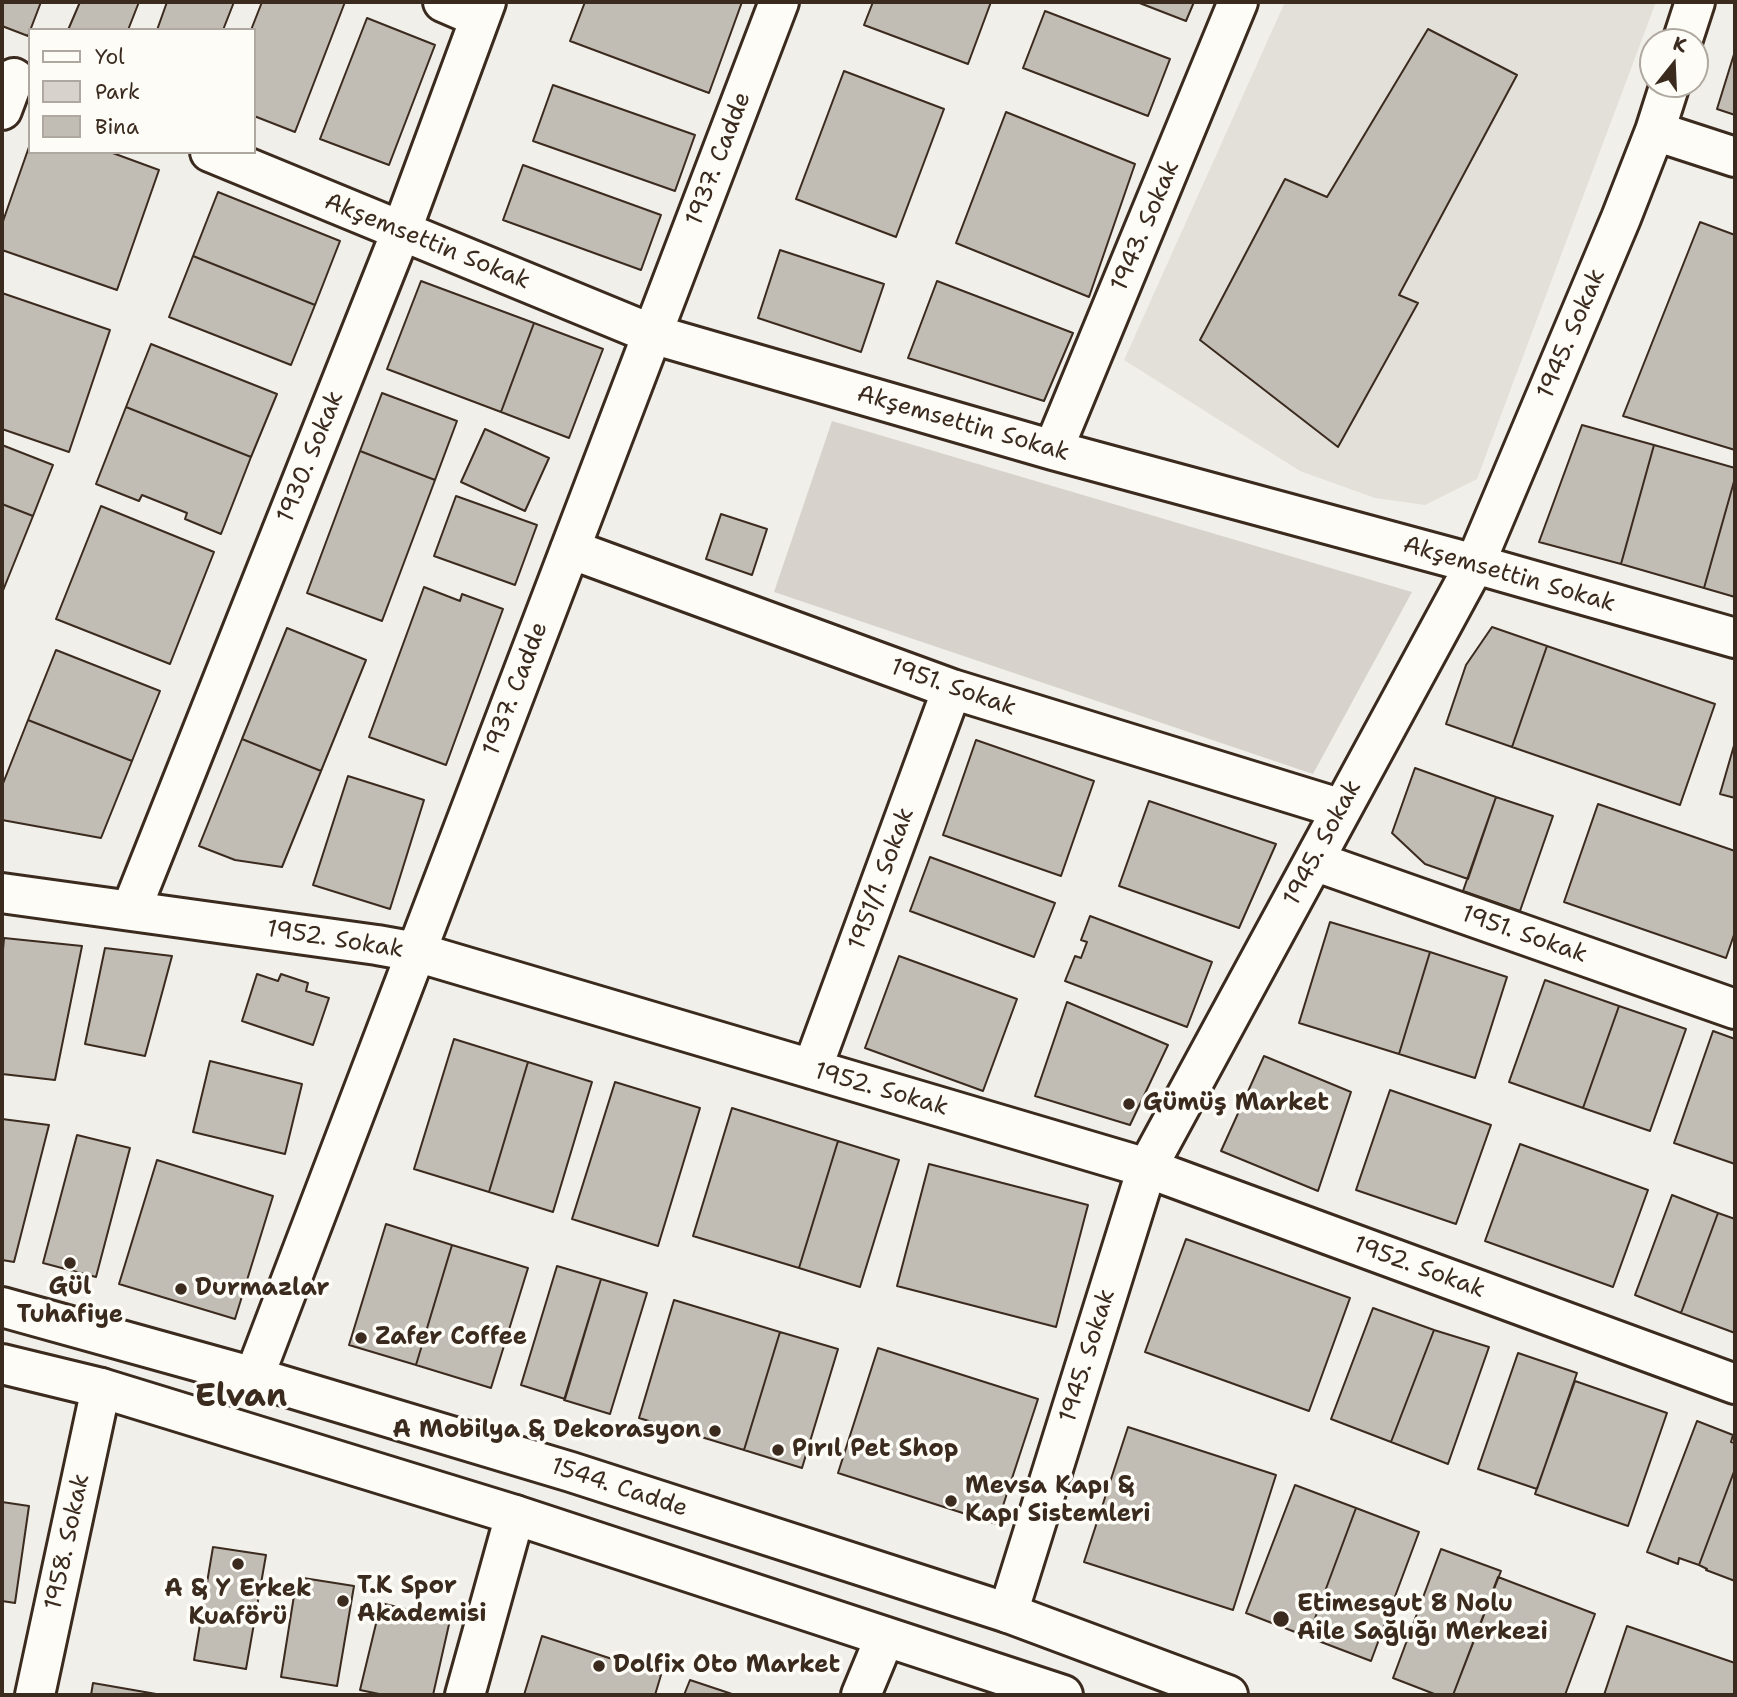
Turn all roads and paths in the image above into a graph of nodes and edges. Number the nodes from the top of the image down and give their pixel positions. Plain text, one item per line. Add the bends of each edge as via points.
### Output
1 (443, 2) edge
2 (779, 2) edge
3 (1238, 2) edge
4 (1695, 2) edge
5 (483, 10) edge
6 (1687, 28) edge
7 (1666, 98) edge
8 (1656, 131) junction
9 (214, 154) edge
10 (1735, 157) edge
11 (401, 232) junction
12 (652, 334) junction
13 (1053, 450) junction
14 (570, 549) junction
15 (1475, 564) junction
16 (1735, 638) edge
17 (952, 690) junction
18 (1342, 809) junction
19 (1314, 861) junction
20 (2, 893) edge
21 (131, 910) junction
22 (416, 952) junction
23 (1735, 1009) edge
24 (812, 1069) junction
25 (1147, 1168) junction
26 (2, 1307) edge
27 (2, 1364) edge
28 (254, 1377) junction
29 (1735, 1384) edge
30 (101, 1388) junction
31 (515, 1515) junction
32 (1008, 1613) junction
33 (885, 1637) junction
34 (35, 1695) edge
35 (465, 1695) edge
36 (861, 1695) edge
37 (1063, 1695) edge
38 (1228, 1695) edge

1 - 5 street
2 - 12 street, 1937. Cadde
3 - 13 street, 1943. Sokak
4 - 6 street
5 - 11 street, 1930. Sokak
7 - 8 street, 1945. Sokak
8 - 10 street
8 - 15 street, 1945. Sokak
9 - 11 street, Akşemsettin Sokak
11 - 12 street, Akşemsettin Sokak
11 - 21 street, 1930. Sokak
12 - 13 street, Akşemsettin Sokak
12 - 14 street, 1937. Cadde
13 - 15 street, Akşemsettin Sokak
14 - 17 street, 1951. Sokak
14 - 22 street, 1937. Cadde
15 - 16 street, Akşemsettin Sokak
15 - 18 street, 1945. Sokak
17 - 18 street, 1951. Sokak
17 - 24 street, 1951/1. Sokak
18 - 19 street, 1945. Sokak
19 - 23 street, 1951. Sokak
19 - 25 street, 1945. Sokak
20 - 21 street, 1952. Sokak
21 - 22 street, 1952. Sokak
22 - 24 street, 1952. Sokak
22 - 28 street, 1937. Cadde
24 - 25 street, 1952. Sokak
25 - 29 street, 1952. Sokak
25 - 32 street, 1945. Sokak
26 - 28 street, 1544. Cadde
27 - 30 street
28 - 32 street, 1544. Cadde via 571,1472
30 - 31 street
30 - 34 street, 1958. Sokak
31 - 33 street
31 - 35 street
32 - 38 street, 1544. Cadde
33 - 36 street
33 - 37 street

